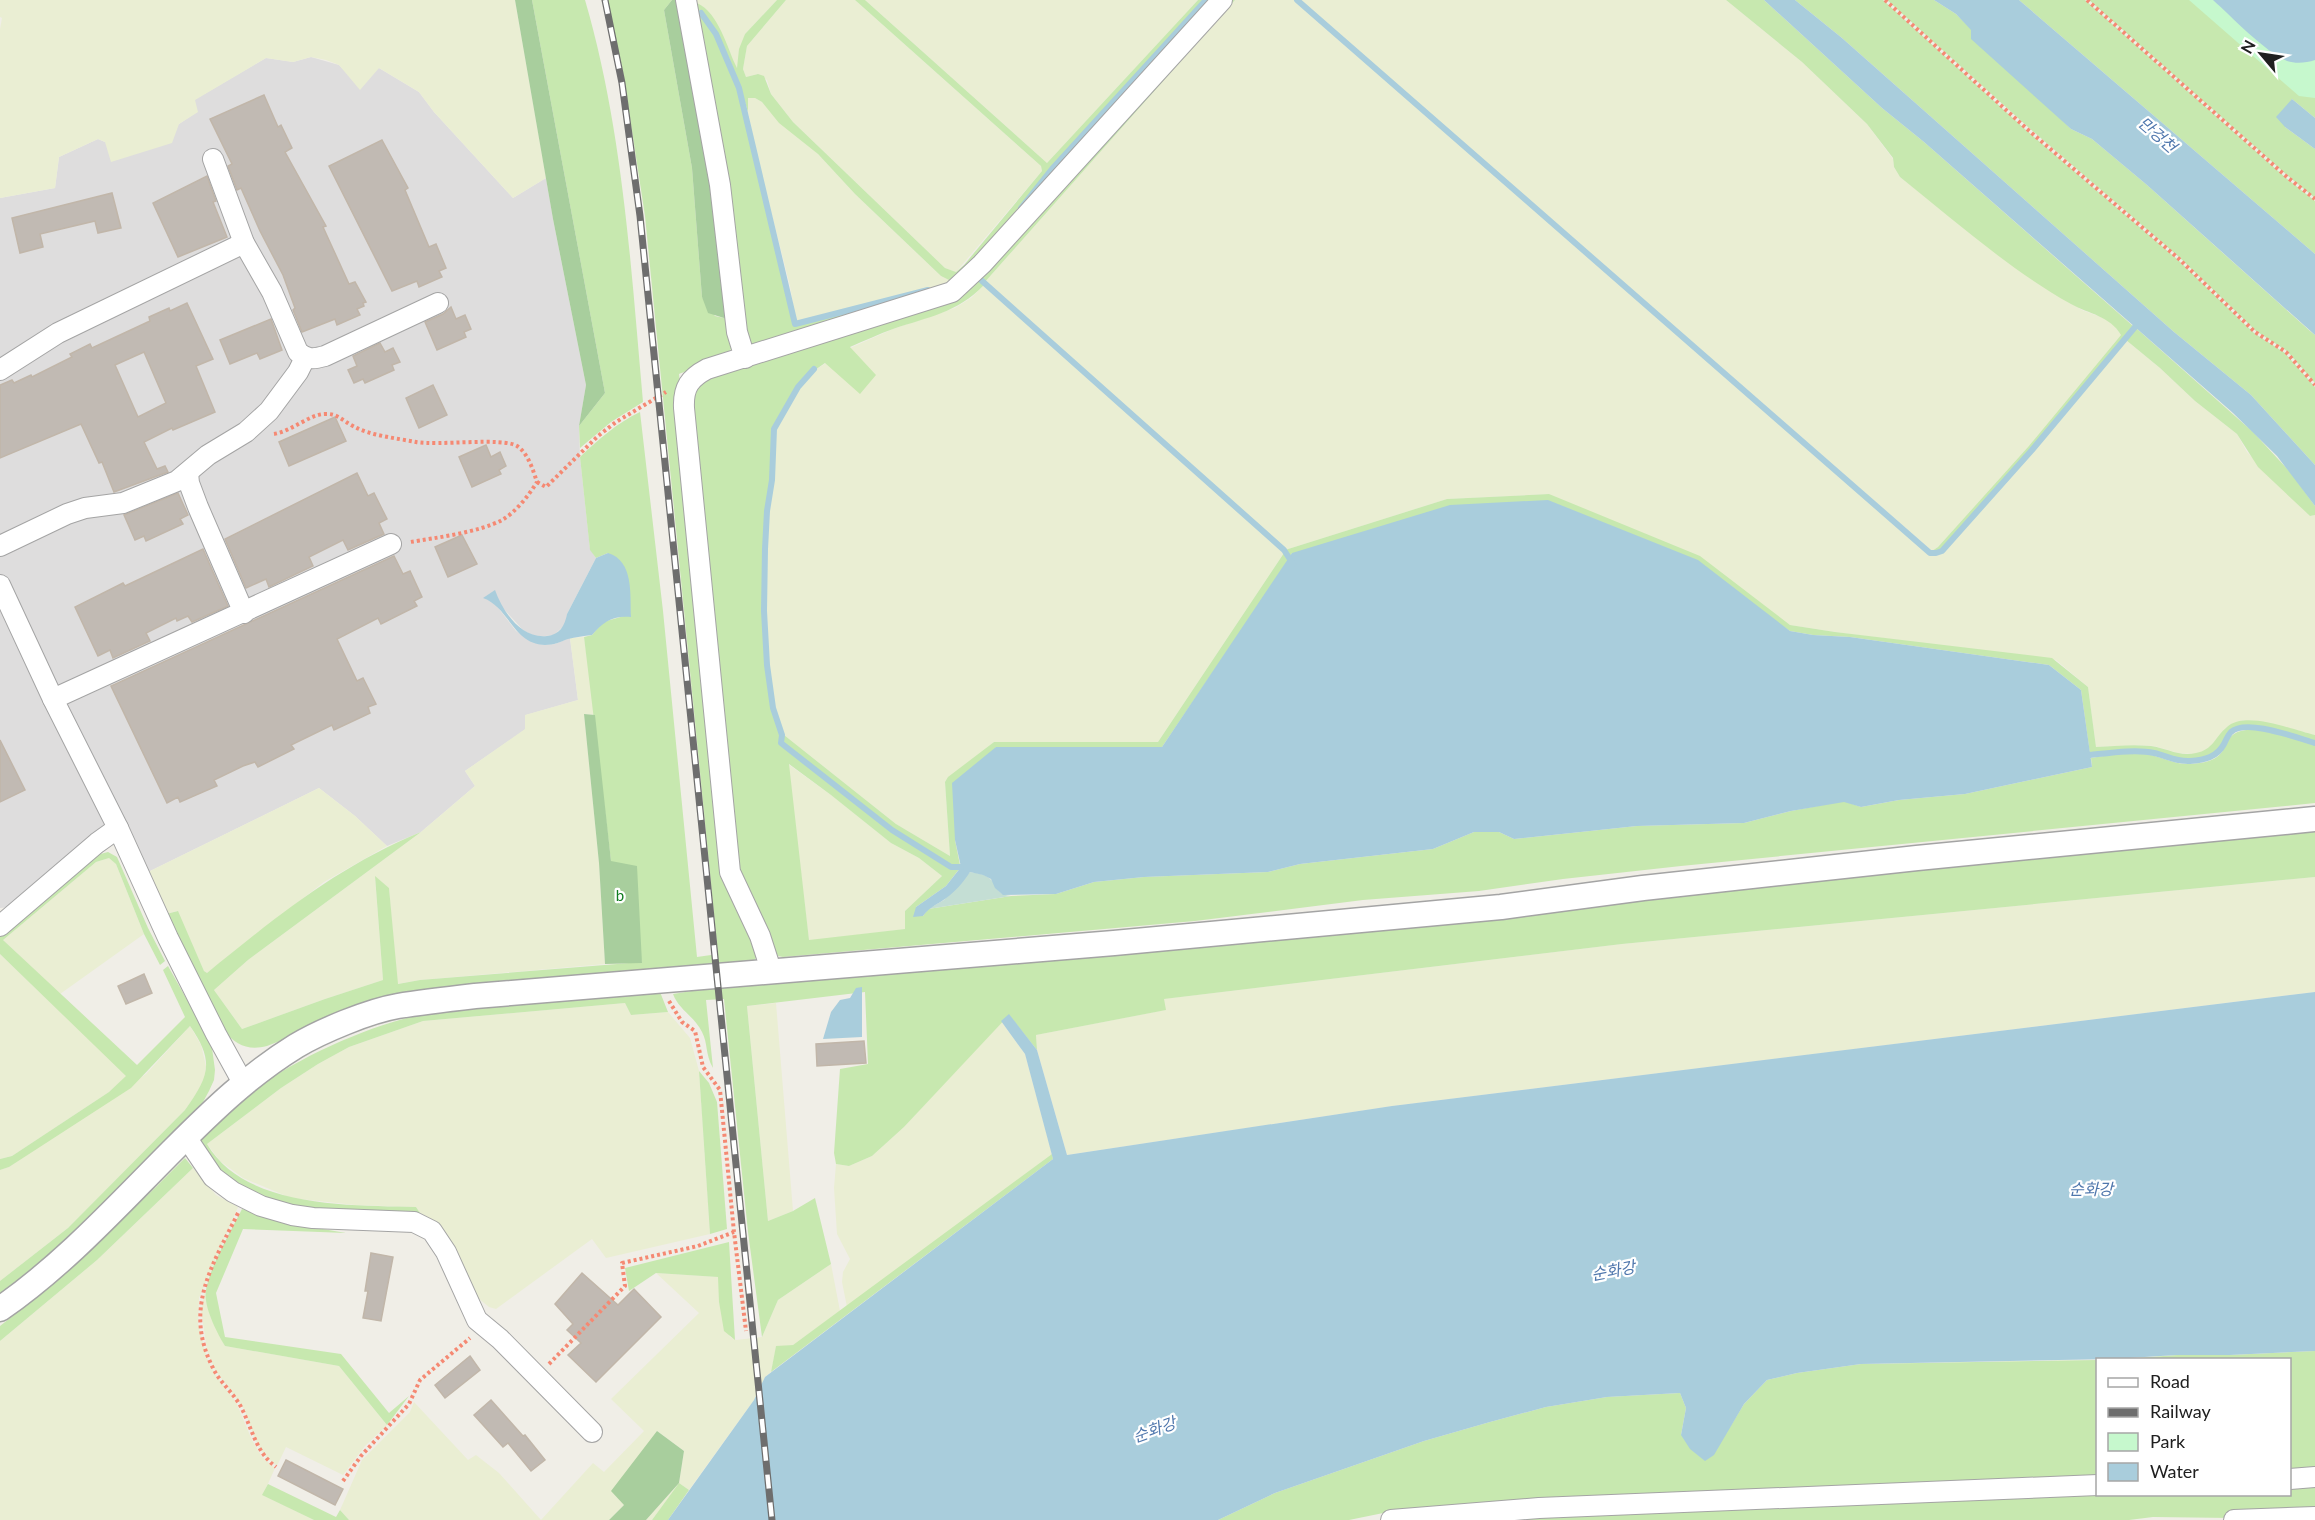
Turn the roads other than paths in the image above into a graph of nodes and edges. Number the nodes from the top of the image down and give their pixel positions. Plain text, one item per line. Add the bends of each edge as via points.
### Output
1 (686, 0) edge
2 (1222, 0) edge
3 (213, 159) dead end
4 (244, 243) junction
5 (438, 303) dead end
6 (305, 358) junction
7 (745, 358) junction
8 (0, 370) edge
9 (188, 473) junction
10 (391, 544) road end
11 (0, 546) edge
12 (0, 585) edge
13 (244, 613) junction
14 (53, 699) junction
15 (2315, 819) edge
16 (118, 828) junction
17 (0, 926) edge
18 (771, 970) junction
19 (243, 1083) junction
20 (186, 1137) junction
21 (0, 1309) edge
22 (592, 1432) dead end
23 (2315, 1478) edge
24 (2291, 1479) edge
25 (2096, 1485) edge
26 (2315, 1517) edge
27 (1391, 1520) edge
28 (2234, 1520) edge

1 - 7 street via 720,185 737,332
2 - 7 street via 982,264 952,292
3 - 4 street
4 - 6 street via 273,292 298,352
4 - 8 street via 58,333
5 - 6 street via 325,356
6 - 9 street via 285,391 246,432 208,455
7 - 18 street via 693,377 684,408 730,872
9 - 11 street via 177,482 123,503 67,514
9 - 13 street via 198,507
10 - 13 street
12 - 14 street
13 - 14 street
14 - 16 street
15 - 18 street via 1917,858 1501,907
16 - 17 street
16 - 19 street
18 - 19 street via 395,1006 297,1045
19 - 20 street
20 - 21 street via 51,1269
20 - 22 street via 213,1177 245,1199 276,1212 338,1221 414,1222 432,1231 477,1320
23 - 24 street
25 - 27 street via 1539,1508
26 - 28 street

